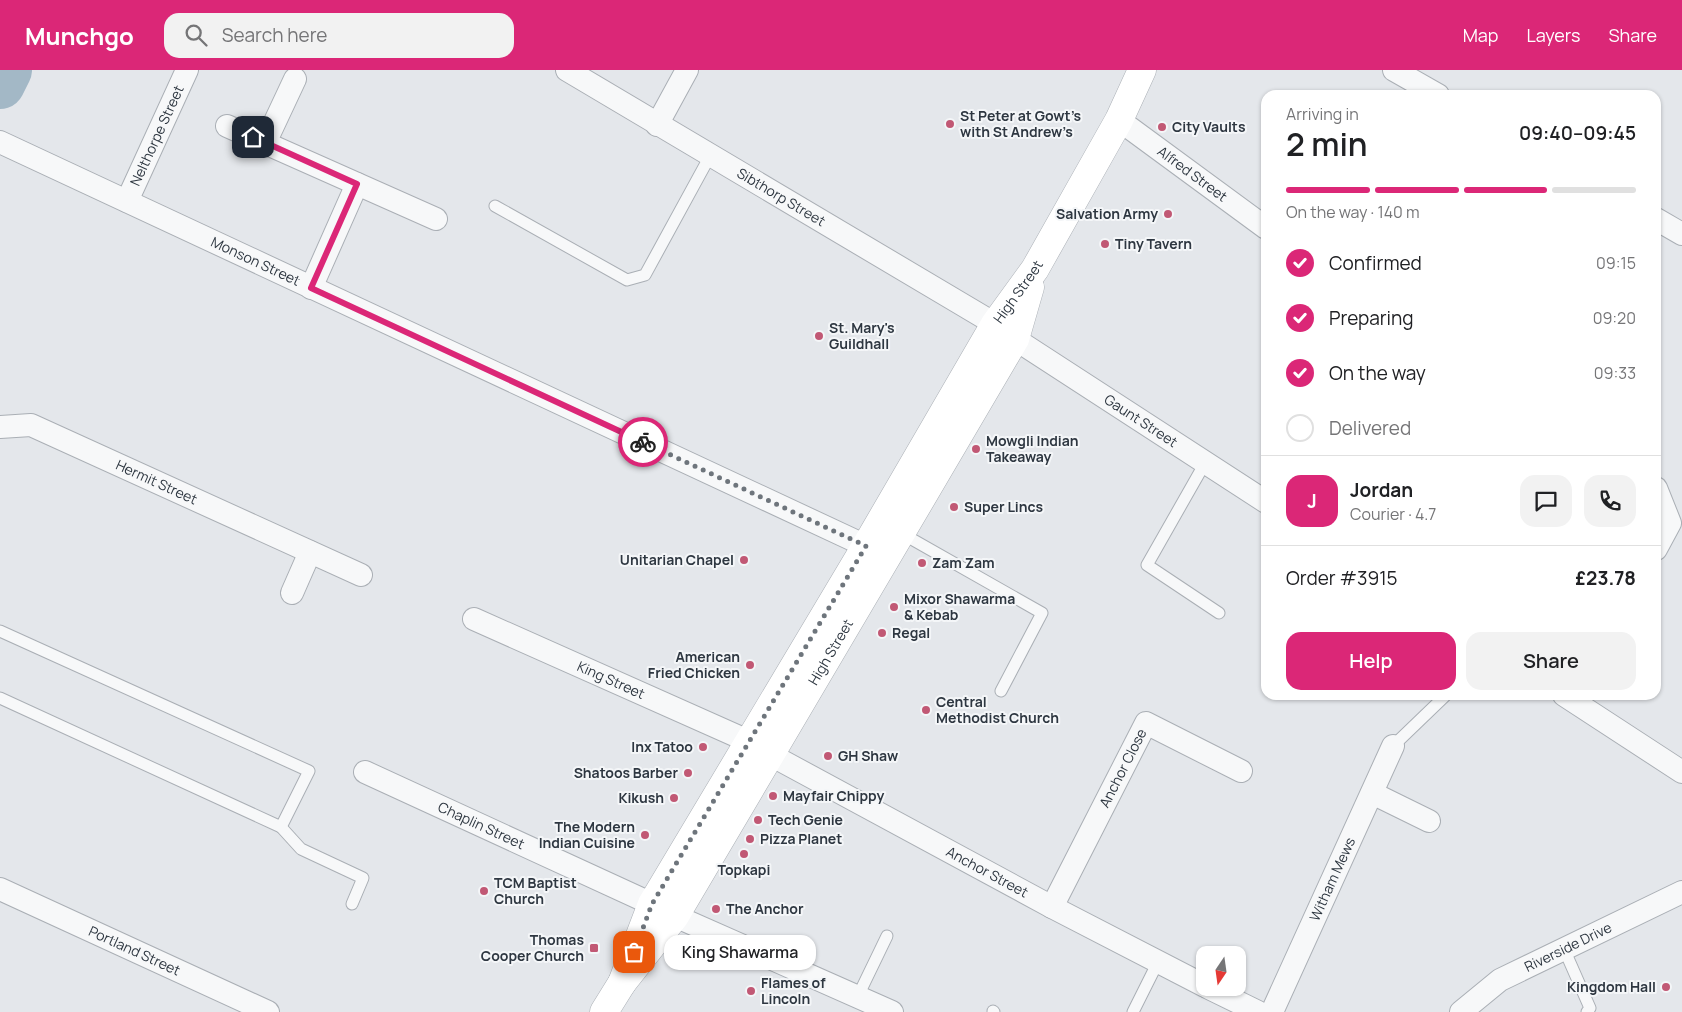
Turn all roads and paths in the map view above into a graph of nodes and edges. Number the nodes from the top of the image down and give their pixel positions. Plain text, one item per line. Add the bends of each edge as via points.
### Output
1 (187, 70) edge
2 (567, 70) edge
3 (687, 70) edge
4 (1142, 70) edge
5 (1394, 70) edge
6 (295, 79) dead end
7 (1429, 90) edge
8 (1119, 120) junction
9 (657, 125) junction
10 (227, 126) dead end
11 (1, 142) edge
12 (265, 143) junction
13 (710, 156) junction
14 (357, 184) junction
15 (127, 201) junction
16 (495, 206) dead end
17 (436, 220) dead end
18 (1661, 222) edge
19 (1261, 224) edge
20 (1682, 234) edge
21 (311, 288) junction
22 (1005, 331) junction
23 (0, 427) edge
24 (1205, 463) junction
25 (1661, 498) edge
26 (1261, 499) edge
27 (1676, 526) edge
28 (901, 533) junction
29 (1661, 543) edge
30 (866, 546) junction
31 (310, 552) junction
32 (361, 575) dead end
33 (292, 592) dead end
34 (1219, 613) dead end
35 (474, 619) dead end
36 (0, 631) edge
37 (1001, 691) dead end
38 (0, 698) edge
39 (1441, 700) edge
40 (1576, 700) edge
41 (1393, 746) joint
42 (759, 748) junction
43 (1241, 771) dead end
44 (365, 772) dead end
45 (1682, 772) edge
46 (1372, 793) junction
47 (1429, 821) dead end
48 (281, 827) junction
49 (0, 889) edge
50 (1682, 892) edge
51 (352, 904) dead end
52 (1052, 907) junction
53 (664, 910) junction
54 (887, 936) dead end
55 (1564, 949) junction
56 (1158, 962) junction
57 (1196, 981) edge
58 (858, 996) junction
59 (1225, 996) edge
60 (268, 1012) edge
61 (604, 1012) edge
62 (892, 1012) edge
63 (1133, 1012) edge
64 (1258, 1012) edge
65 (1272, 1012) edge
66 (1461, 1012) edge
67 (1587, 1012) edge

1 - 15 street, Nelthorpe Street
2 - 9 street, Sibthorp Street
3 - 9 street
4 - 8 street, High Street
5 - 7 street
6 - 12 street
8 - 19 street, Alfred Street
8 - 22 street, High Street via 1035,269
9 - 13 street, Sibthorp Street
10 - 12 street
11 - 15 street, Monson Street
12 - 14 street
13 - 16 lane via 645,275 626,280
13 - 22 street, Sibthorp Street
14 - 17 street
14 - 21 street
15 - 21 street, Monson Street
18 - 20 street
21 - 30 street, Monson Street
22 - 24 street, Gaunt Street
22 - 28 street, High Street
22 - 30 street, High Street
23 - 31 street, Hermit Street via 31,425
24 - 26 street, Gaunt Street
24 - 34 lane via 1147,565
25 - 27 street
27 - 29 street
28 - 37 lane via 1042,613
28 - 42 street, High Street
30 - 42 street, High Street
31 - 32 street, Hermit Street
31 - 33 street
35 - 42 street, King Street
36 - 48 lane via 308,771
38 - 48 lane
39 - 41 lane
40 - 45 street
41 - 46 street, Witham Mews
42 - 52 street, Anchor Street
42 - 53 street, High Street
43 - 52 street, Anchor Close via 1146,723
44 - 53 street, Chaplin Street
46 - 47 street
46 - 65 street, Witham Mews
48 - 51 lane via 301,849 363,878
49 - 60 street, Portland Street
50 - 55 street, Riverside Drive
52 - 56 street, Anchor Street
53 - 58 street, Chaplin Street
53 - 61 street, High Street
54 - 58 lane
55 - 66 street, Riverside Drive via 1500,980
55 - 67 lane via 1590,1008
56 - 57 street, Anchor Street
56 - 63 lane
58 - 62 street, Chaplin Street
59 - 64 street

